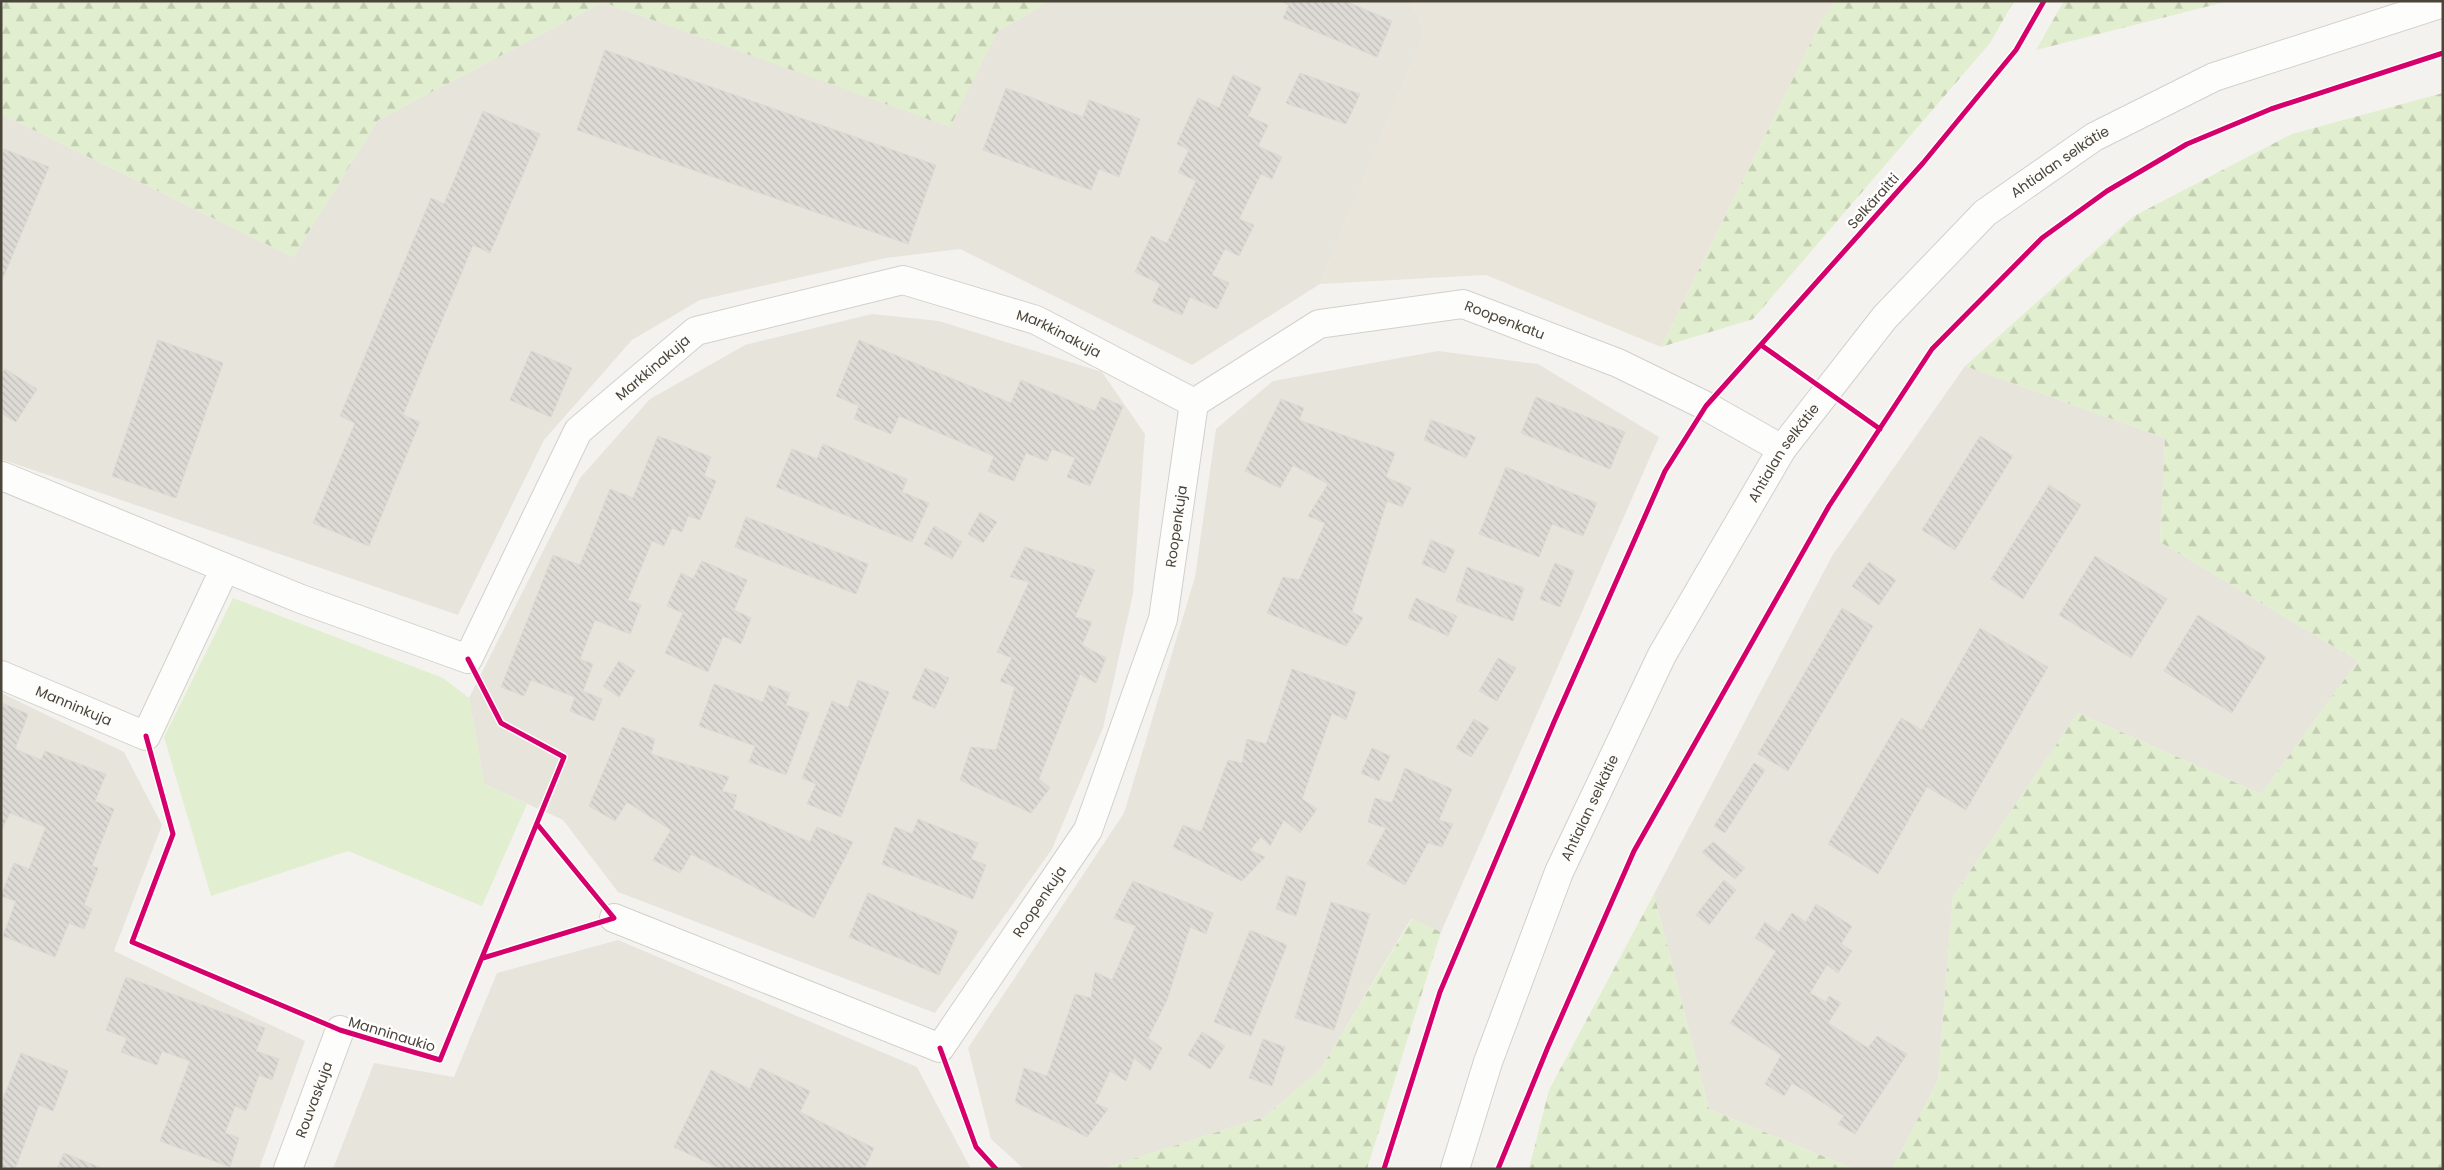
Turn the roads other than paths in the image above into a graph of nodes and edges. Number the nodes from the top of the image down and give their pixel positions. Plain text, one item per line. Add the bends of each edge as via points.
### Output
1 (2443, 3) edge
2 (1194, 403) junction
3 (1782, 449) junction
4 (1, 478) edge
5 (225, 568) junction
6 (1, 675) edge
7 (614, 918) dead end
8 (340, 1030) dead end
9 (288, 1169) edge
10 (1455, 1169) edge

1 - 3 street, Ahtialan selkätie via 2214,77 2094,137 1985,213 1885,317
2 - 3 street, Roopenkatu via 1319,324 1462,304 1618,362
2 - 5 street, Markkinakuja via 1036,320 903,280 696,331 578,431 468,659
2 - 7 street, Roopenkuja via 1163,619 1088,830 940,1048
3 - 10 street, Ahtialan selkätie via 1662,655 1559,872 1488,1062
4 - 5 street
5 - 6 street, Manninkuja via 146,736
8 - 9 street, Rouvaskuja

